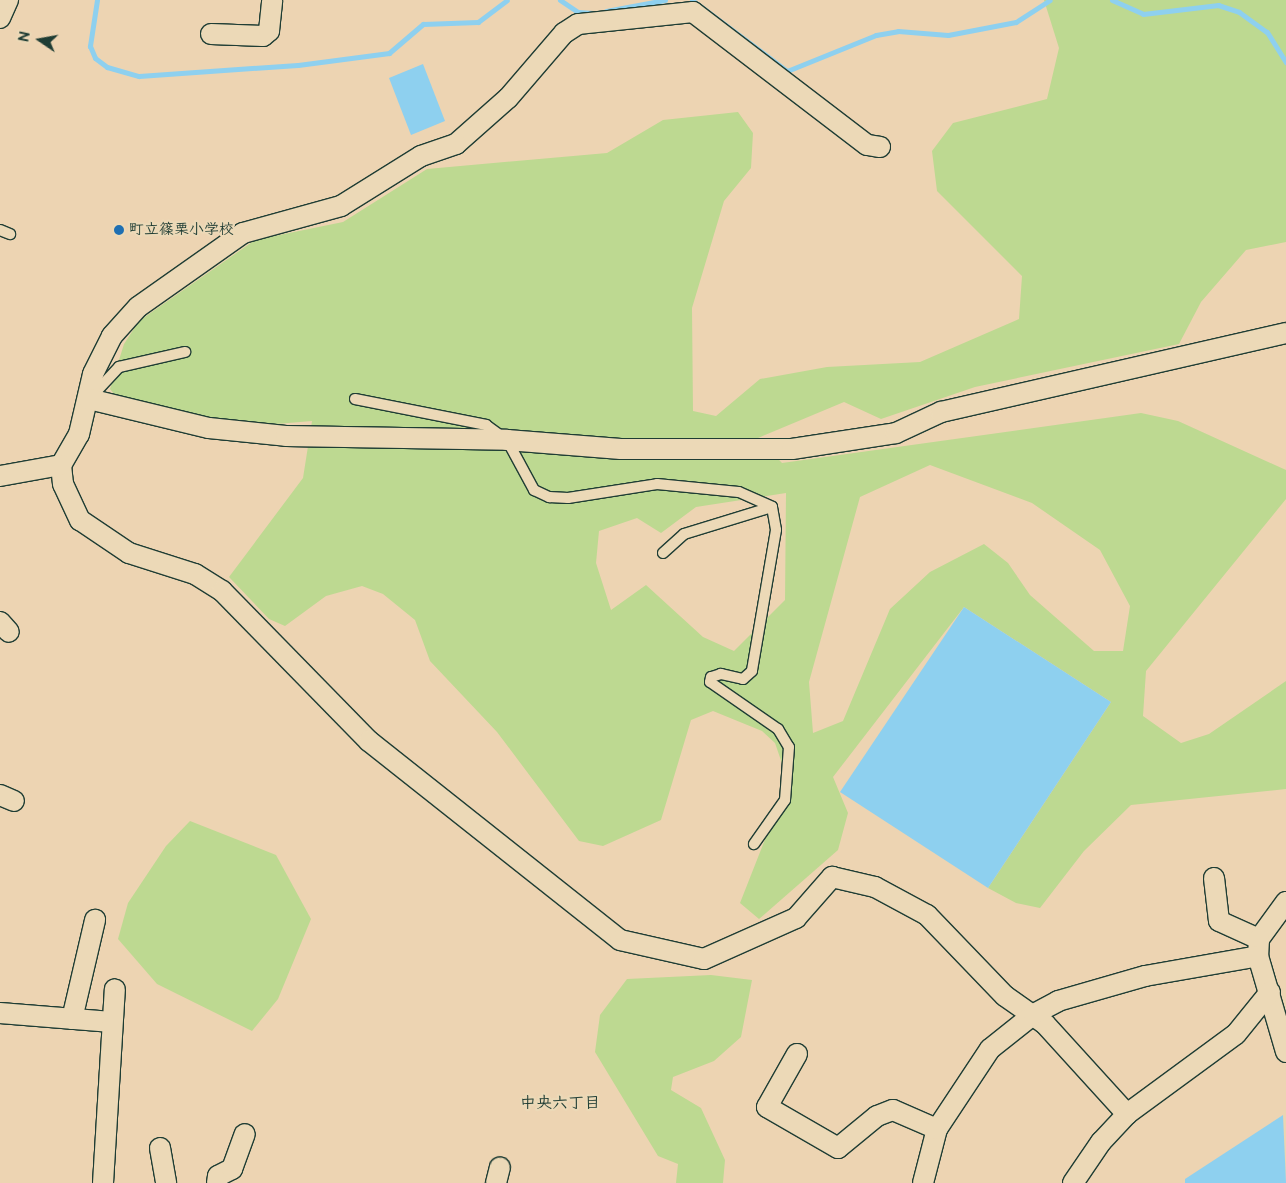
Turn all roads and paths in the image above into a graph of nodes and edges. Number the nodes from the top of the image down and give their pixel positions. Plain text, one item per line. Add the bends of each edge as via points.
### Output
1 (8, 0) edge
2 (272, 0) edge
3 (699, 6) edge
4 (0, 18) edge
5 (211, 34) dead end
6 (880, 147) dead end
7 (0, 230) edge
8 (10, 234) dead end
9 (1286, 333) edge
10 (185, 352) dead end
11 (89, 398) junction
12 (354, 399) dead end
13 (507, 440) junction
14 (62, 465) junction
15 (0, 476) edge
16 (772, 506) junction
17 (663, 553) dead end
18 (754, 844) dead end
19 (1214, 878) dead end
20 (1286, 902) edge
21 (95, 920) dead end
22 (1258, 948) junction
23 (115, 988) dead end
24 (1270, 992) junction
25 (0, 1013) edge
26 (1034, 1014) junction
27 (72, 1019) junction
28 (112, 1022) junction
29 (1286, 1052) edge
30 (797, 1054) dead end
31 (1127, 1114) junction
32 (937, 1129) junction
33 (245, 1134) dead end
34 (160, 1148) dead end
35 (103, 1183) edge
36 (166, 1183) edge
37 (217, 1183) edge
38 (923, 1183) edge
39 (1073, 1183) edge

1 - 4 street
2 - 5 street via 269,31 263,36
3 - 6 street via 867,145
3 - 11 street via 578,24 564,33 508,98 456,144 421,156 341,206 243,234 138,307 112,336 93,374
7 - 8 lane
9 - 13 street via 941,412 896,433 792,449 621,449
10 - 11 lane via 119,367
11 - 13 street via 209,428 276,435
11 - 14 street via 79,434
12 - 13 lane via 486,425
13 - 16 lane via 534,490 549,497 568,498 657,484 739,492
14 - 15 street
14 - 26 street via 68,502 80,520 129,553 195,574 222,591 369,741 620,940 704,959 729,944 784,926 810,905 832,876 844,876 875,887 927,914 1005,996
16 - 17 lane via 684,534
16 - 18 lane via 776,530 752,671 743,679 721,674 711,677 710,682 778,729 789,747 785,800
19 - 22 street via 1219,921
20 - 22 street
21 - 27 street
22 - 24 street
22 - 26 street via 1058,1001
23 - 28 street
24 - 29 street
24 - 31 street via 1236,1034
25 - 27 street
26 - 31 street
26 - 32 street via 990,1048
27 - 28 street
28 - 35 street
30 - 32 street via 767,1107 838,1148 877,1116 893,1110
31 - 39 street via 1101,1142
32 - 38 street
33 - 37 street via 232,1169 218,1176
34 - 36 street

